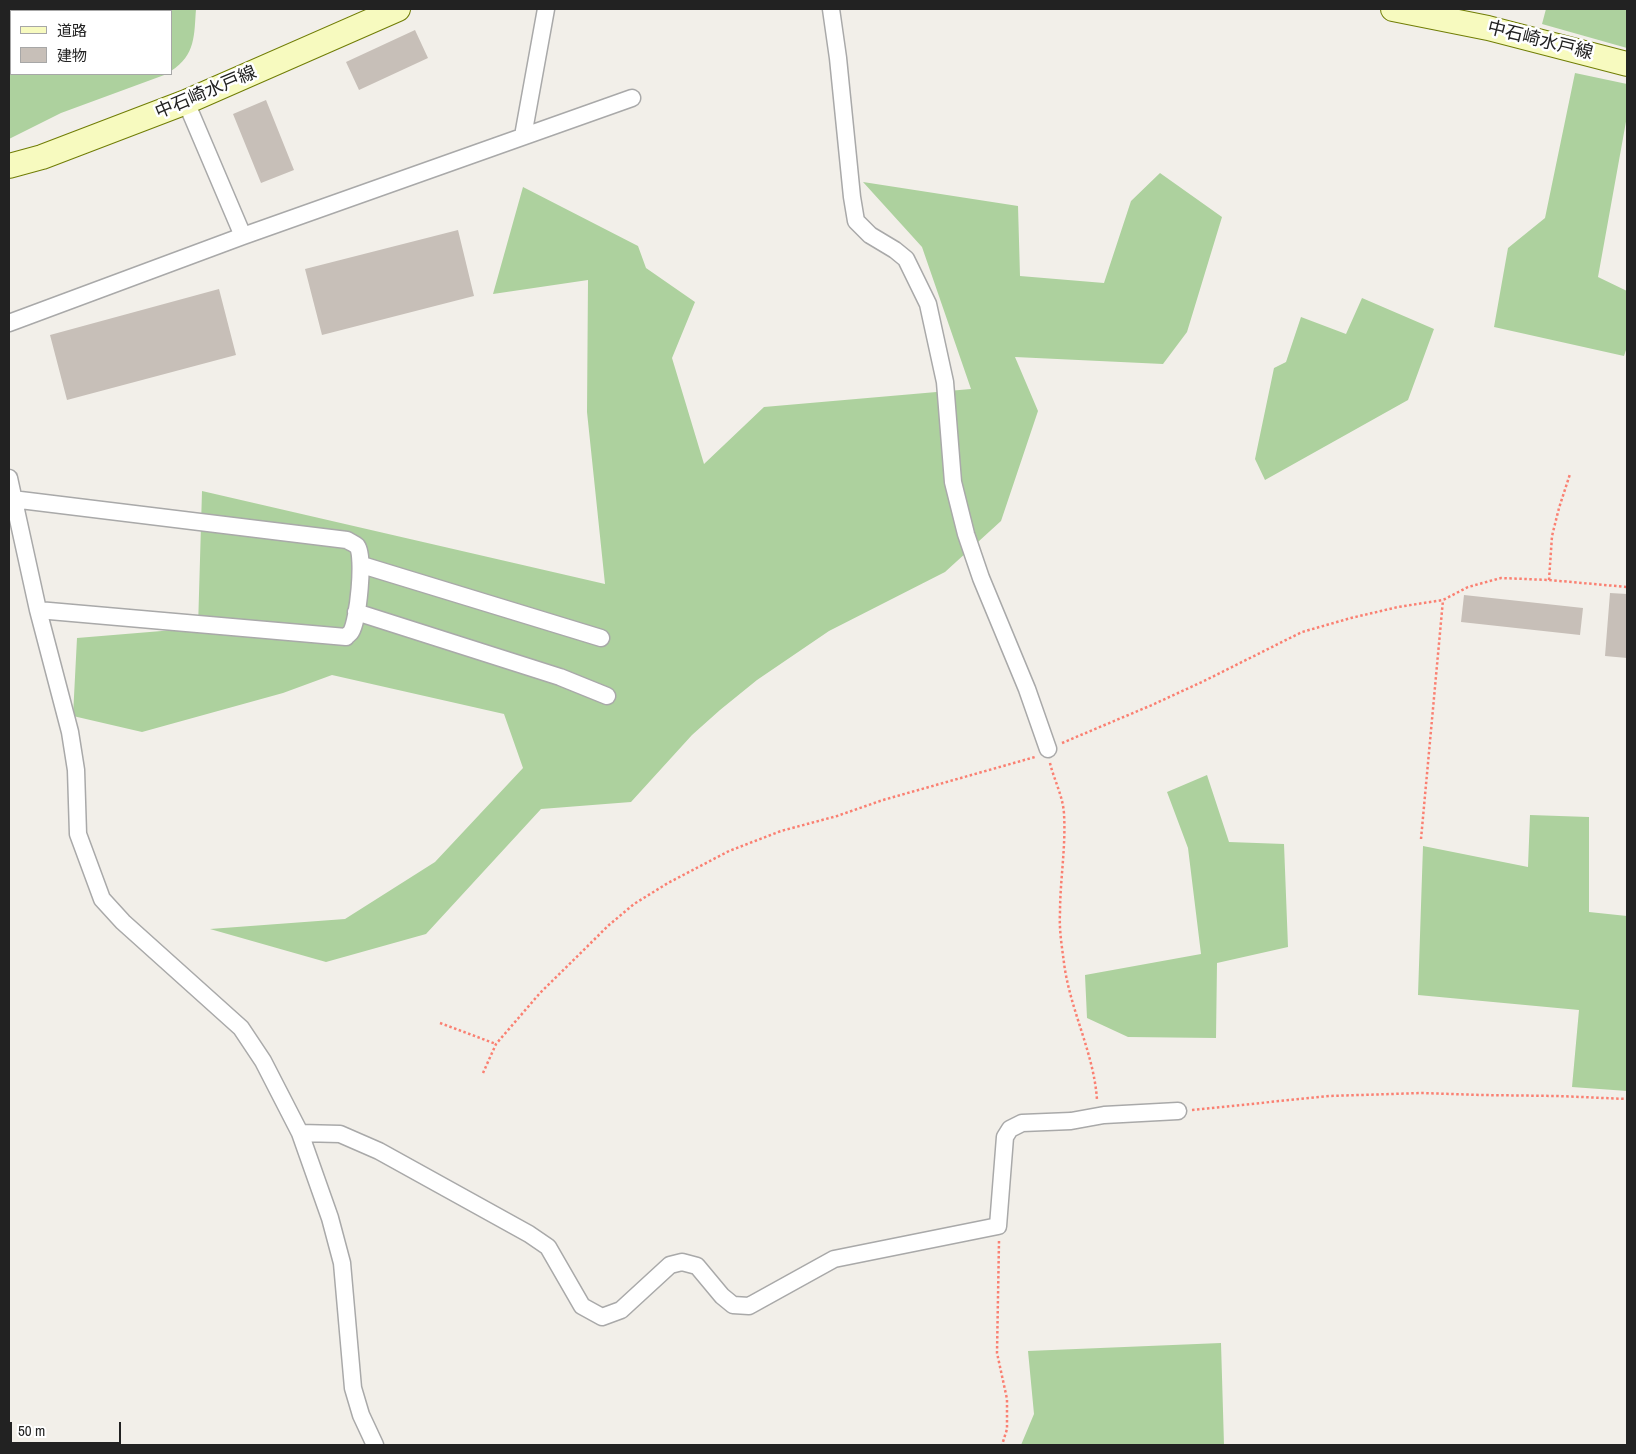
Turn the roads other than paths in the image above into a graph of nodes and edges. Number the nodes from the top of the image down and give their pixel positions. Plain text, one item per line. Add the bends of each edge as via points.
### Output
1 (398, 9) edge
2 (546, 9) edge
3 (831, 9) edge
4 (1393, 9) edge
5 (1627, 64) edge
6 (632, 98) dead end
7 (186, 102) junction
8 (523, 136) junction
9 (9, 166) edge
10 (243, 236) junction
11 (9, 322) edge
12 (9, 478) edge
13 (12, 499) junction
14 (362, 566) junction
15 (38, 610) junction
16 (356, 612) junction
17 (601, 638) dead end
18 (607, 696) dead end
19 (1048, 749) road end
20 (1178, 1111) road end
21 (300, 1133) junction
22 (375, 1445) edge

1 - 7 main road, 中石崎水戸線
2 - 8 street
3 - 19 street via 856,221 870,235 906,259 928,304 945,382 953,482 966,534
4 - 5 main road, 中石崎水戸線 via 1488,28
6 - 8 street
7 - 9 main road, 中石崎水戸線 via 42,157
7 - 10 street
8 - 10 street
10 - 11 street
12 - 13 street
13 - 14 street via 347,540 357,546
13 - 15 street
14 - 16 street
14 - 17 street
15 - 16 street via 346,637 352,631
15 - 21 street via 70,732 76,770 78,834 102,899 123,922 241,1028 263,1061
16 - 18 street via 560,677
20 - 21 street via 1022,1123 1010,1128 1005,1137 998,1226 834,1259 749,1306 733,1305 698,1266 682,1262 670,1265 621,1310 602,1318 582,1306 548,1247 529,1234 379,1151 340,1134
21 - 22 street via 342,1263 353,1388

